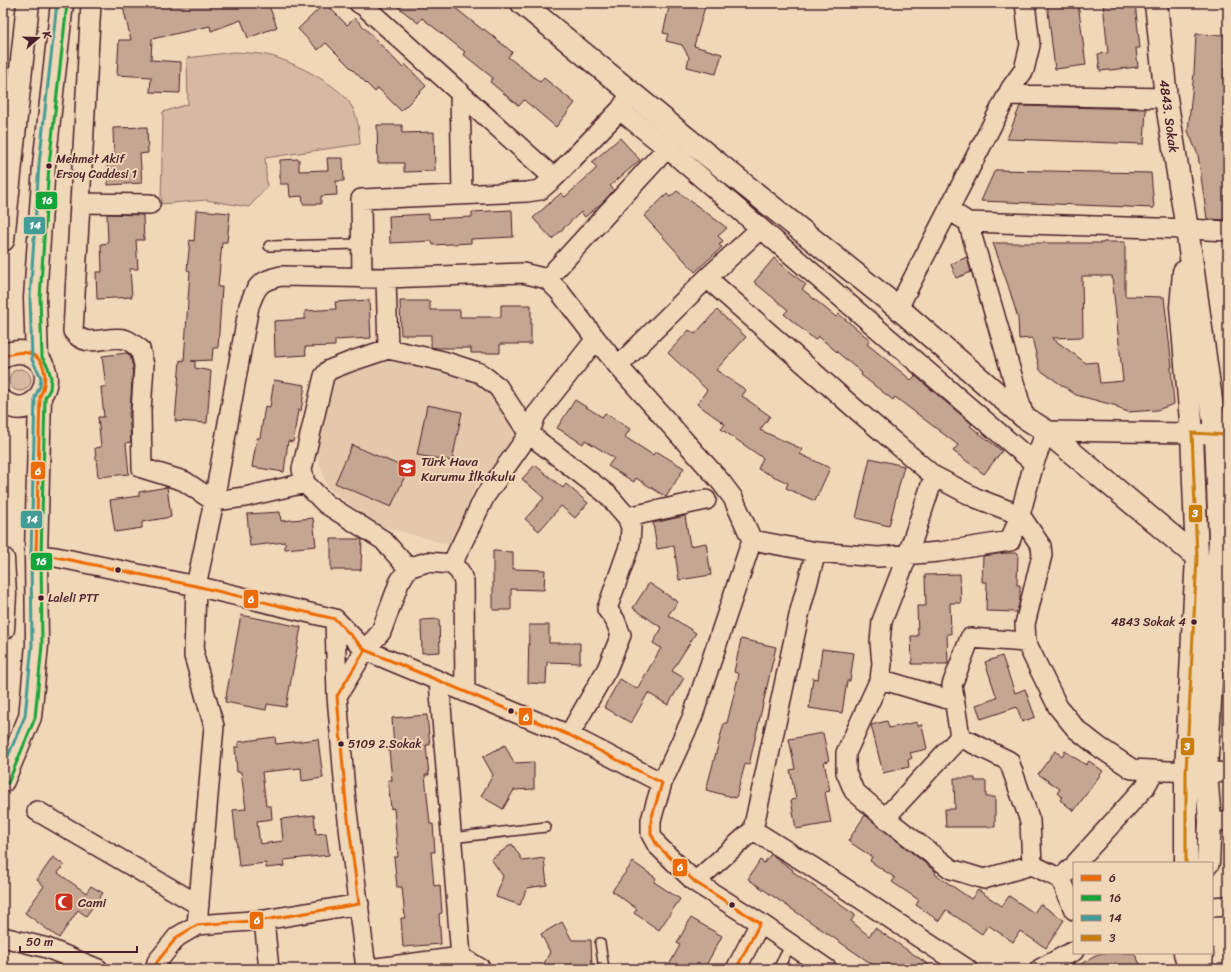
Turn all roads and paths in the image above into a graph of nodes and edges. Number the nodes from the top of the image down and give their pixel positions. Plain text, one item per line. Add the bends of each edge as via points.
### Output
1 (28, 3) edge
2 (62, 3) edge
3 (91, 3) edge
4 (359, 3) edge
5 (522, 3) edge
6 (1025, 3) edge
7 (1156, 3) edge
8 (460, 92) junction
9 (1008, 95) junction
10 (1166, 98) junction
11 (626, 102) junction
12 (667, 148) junction
13 (554, 178) junction
14 (462, 195) junction
15 (80, 203) junction
16 (150, 204) dead end
17 (949, 210) junction
18 (968, 222) junction
19 (1187, 228) junction
20 (760, 229) junction
21 (1228, 232) edge
22 (3, 240) edge
23 (361, 244) junction
24 (269, 246) dead end
25 (362, 278) junction
26 (386, 278) junction
27 (707, 278) junction
28 (547, 279) junction
29 (898, 308) junction
30 (596, 339) junction
31 (388, 349) junction
32 (3, 357) edge
33 (38, 359) junction
34 (618, 366) junction
35 (40, 397) junction
36 (3, 402) edge
37 (1024, 417) junction
38 (1046, 431) junction
39 (1192, 433) junction
40 (529, 434) junction
41 (1222, 435) edge
42 (1034, 462) junction
43 (934, 476) junction
44 (305, 483) junction
45 (706, 500) dead end
46 (214, 501) junction
47 (1020, 515) junction
48 (627, 517) junction
49 (752, 540) junction
50 (1224, 540) edge
51 (816, 552) junction
52 (908, 554) junction
53 (36, 555) junction
54 (1197, 557) junction
55 (3, 560) edge
56 (452, 564) junction
57 (408, 568) junction
58 (196, 586) junction
59 (335, 619) junction
60 (3, 629) edge
61 (1026, 642) junction
62 (1220, 648) edge
63 (364, 650) junction
64 (880, 679) junction
65 (439, 681) junction
66 (465, 692) junction
67 (337, 696) junction
68 (954, 701) junction
69 (570, 735) junction
70 (960, 737) junction
71 (1154, 771) junction
72 (1196, 772) junction
73 (1228, 772) edge
74 (3, 781) edge
75 (662, 783) junction
76 (37, 811) dead end
77 (885, 818) junction
78 (1219, 821) edge
79 (546, 827) dead end
80 (753, 830) junction
81 (451, 838) junction
82 (1077, 862) edge
83 (1186, 862) edge
84 (1208, 862) edge
85 (1032, 865) junction
86 (1073, 866) edge
87 (1061, 879) junction
88 (695, 882) junction
89 (359, 904) junction
90 (200, 905) junction
91 (1228, 906) edge
92 (1213, 907) edge
93 (1073, 908) edge
94 (264, 920) junction
95 (760, 923) junction
96 (197, 925) junction
97 (3, 937) edge
98 (600, 943) dead end
99 (791, 944) junction
100 (1073, 952) edge
101 (1185, 954) edge
102 (1202, 954) edge
103 (460, 956) junction
104 (98, 969) edge
105 (154, 969) edge
106 (270, 969) edge
107 (368, 969) edge
108 (481, 969) edge
109 (604, 969) edge
110 (736, 969) edge
111 (778, 969) edge
112 (827, 969) edge
113 (967, 969) edge
114 (1040, 969) edge
115 (1189, 969) edge
116 (1198, 969) edge

1 - 22 street
2 - 33 street via 44,165 35,298
3 - 15 street
4 - 8 street
5 - 11 street
6 - 9 street via 1030,46 1024,70
7 - 10 street, 4843. Sokak
8 - 13 street
8 - 14 street
9 - 10 street
9 - 17 street
10 - 19 street, 4843. Sokak
11 - 12 street
11 - 13 street
11 - 29 street
12 - 20 street
12 - 28 street
13 - 14 street via 540,190
14 - 23 street via 361,199
15 - 16 street
15 - 46 street via 73,331 83,341 124,339 140,349 144,365 141,411 142,468 184,481
17 - 18 street
17 - 29 street
18 - 19 street
18 - 37 street
19 - 21 street
19 - 39 street via 1181,307
19 - 41 street
20 - 27 street
20 - 42 street
23 - 24 lane
23 - 25 street
25 - 26 street
25 - 46 street via 281,276 266,279 255,290 249,306
26 - 28 street via 523,273
26 - 31 street
27 - 34 street
27 - 43 street
28 - 30 street
29 - 37 street
30 - 34 street
30 - 40 street via 536,415
31 - 40 street via 443,361 480,373 498,387
31 - 44 street via 329,370 324,376 302,469
32 - 33 street via 23,352
33 - 35 street via 44,370 46,382
34 - 49 street via 733,498
35 - 36 street via 27,406 12,406
35 - 53 street
37 - 38 street
38 - 39 street
38 - 42 street
38 - 54 street
39 - 41 street
39 - 54 street
40 - 48 street via 608,495
40 - 56 street via 484,496
41 - 50 street
42 - 47 street
43 - 47 street via 976,498
43 - 52 street
44 - 46 street via 245,497
44 - 57 street via 326,504 383,540
45 - 48 street
46 - 58 street
47 - 52 street via 1010,541
47 - 61 street via 1041,546 1042,555 1025,624
48 - 69 street via 631,527 630,544 607,609 621,635 607,669
49 - 51 street
49 - 75 street via 692,718
50 - 62 street
51 - 52 street via 878,557
51 - 80 street via 800,611
52 - 64 street via 882,621
53 - 58 street
53 - 74 street via 37,645 30,717
54 - 72 street
55 - 60 street
56 - 57 street via 427,562
56 - 66 street via 460,572 464,582
57 - 63 street via 398,583 381,632
58 - 59 street
58 - 90 street via 194,656 214,726
59 - 63 street
59 - 67 street
61 - 68 street via 970,638 952,685
61 - 71 street via 1058,707 1076,729 1132,769
62 - 72 street
63 - 65 street
63 - 67 street
64 - 68 street
64 - 77 street via 846,753 846,772 854,791
65 - 66 street
65 - 81 street
66 - 69 street
67 - 89 street via 346,803
68 - 70 street
69 - 75 street
70 - 77 street
70 - 85 street via 1009,761 1030,820
71 - 72 street
71 - 82 street via 1145,787
72 - 73 street
72 - 78 street
72 - 83 street
75 - 88 street via 651,820 651,834 657,845
76 - 90 street
77 - 85 street via 951,869 984,879
78 - 84 street
79 - 81 lane
80 - 88 street
80 - 113 street
81 - 103 street
85 - 87 street
86 - 87 street
87 - 93 street
88 - 95 street
89 - 94 street
89 - 107 street
90 - 96 street
91 - 92 street
94 - 96 street
94 - 106 street
95 - 99 street
95 - 110 street
96 - 105 street via 177,937
97 - 104 street via 47,948
98 - 109 lane
99 - 111 lane
99 - 112 street
100 - 114 street
101 - 115 street
102 - 116 street
103 - 107 street
103 - 108 street

